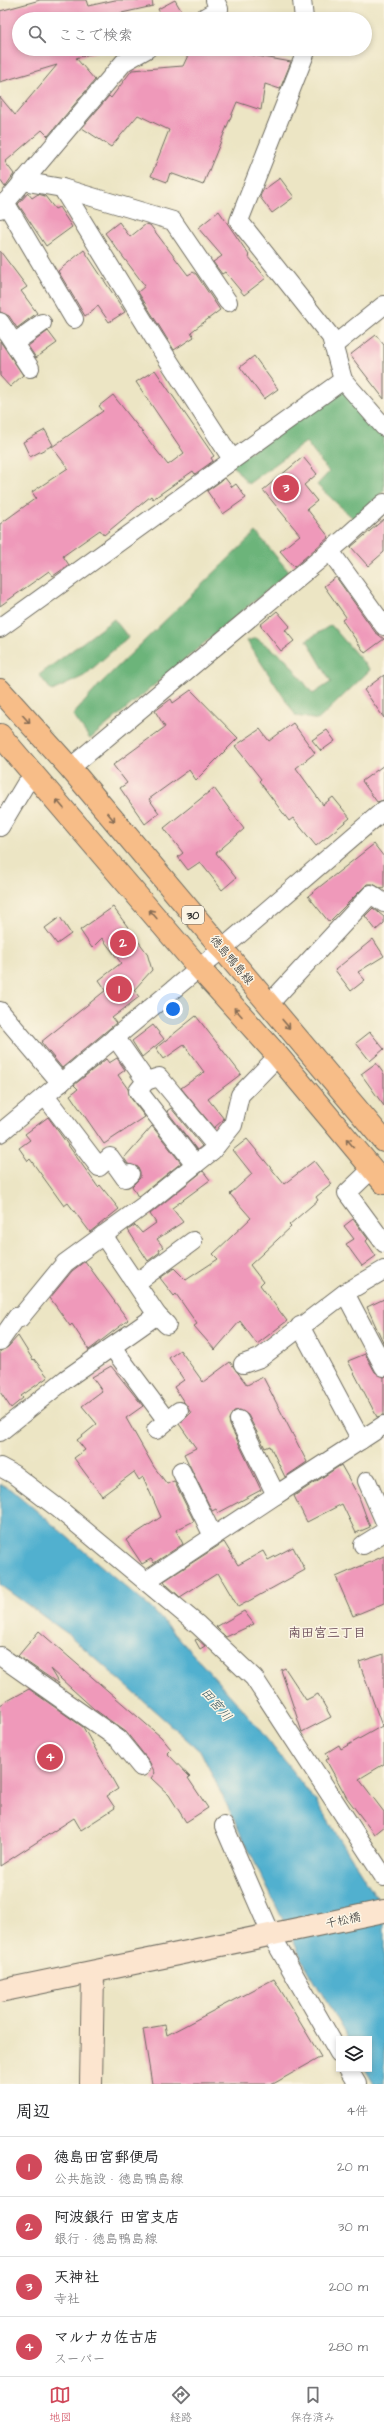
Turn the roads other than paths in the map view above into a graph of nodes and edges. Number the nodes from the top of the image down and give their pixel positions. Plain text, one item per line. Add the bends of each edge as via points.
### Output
1 (215, 0) edge
2 (302, 0) edge
3 (214, 12) edge
4 (303, 12) edge
5 (135, 56) edge
6 (304, 56) edge
7 (22, 181) junction
8 (62, 188) junction
9 (3, 206) edge
10 (228, 302) dead end
11 (384, 305) edge
12 (74, 319) dead end
13 (0, 322) edge
14 (42, 323) dead end
15 (14, 343) junction
16 (333, 346) junction
17 (30, 368) dead end
18 (344, 380) junction
19 (384, 427) edge
20 (232, 459) junction
21 (384, 503) edge
22 (330, 551) junction
23 (384, 626) edge
24 (0, 628) edge
25 (0, 690) edge
26 (0, 735) edge
27 (70, 768) junction
28 (36, 776) junction
29 (384, 810) edge
30 (0, 827) edge
31 (384, 903) edge
32 (222, 949) junction
33 (198, 968) junction
34 (269, 1004) junction
35 (0, 1011) edge
36 (116, 1038) junction
37 (278, 1056) junction
38 (146, 1081) junction
39 (61, 1083) junction
40 (45, 1096) junction
41 (0, 1133) edge
42 (384, 1141) edge
43 (216, 1146) junction
44 (195, 1164) junction
45 (130, 1174) dead end
46 (378, 1176) edge
47 (103, 1235) junction
48 (193, 1241) dead end
49 (384, 1243) edge
50 (384, 1270) edge
51 (136, 1283) junction
52 (345, 1293) junction
53 (300, 1326) junction
54 (0, 1341) edge
55 (112, 1347) junction
56 (243, 1364) dead end
57 (384, 1367) edge
58 (239, 1420) dead end
59 (167, 1421) dead end
60 (384, 1425) edge
61 (2, 1428) edge
62 (361, 1440) junction
63 (0, 1467) edge
64 (181, 1472) dead end
65 (367, 1481) dead end
66 (276, 1495) junction
67 (384, 1520) edge
68 (384, 1532) edge
69 (214, 1536) junction
70 (363, 1545) dead end
71 (146, 1581) junction
72 (0, 1656) edge
73 (141, 1766) dead end
74 (224, 1826) dead end
75 (384, 1877) edge
76 (384, 1911) edge
77 (272, 1936) junction
78 (93, 1973) junction
79 (0, 1991) edge
80 (336, 2048) edge
81 (350, 2072) edge
82 (91, 2084) edge
83 (357, 2084) edge

1 - 3 street via 219,9
2 - 4 street
5 - 7 street via 124,62
6 - 16 street via 238,221 331,337
7 - 8 street
7 - 9 street
8 - 10 street via 173,221
8 - 20 street
9 - 12 street
11 - 16 street
13 - 15 street
14 - 15 street
15 - 17 street
16 - 18 street
18 - 19 street
18 - 20 street
20 - 24 street
21 - 22 street
22 - 23 street
22 - 27 street
25 -> 27 main road, 徳島鴨島線 / 30
26 - 28 main road, 30
27 -> 32 main road, 徳島鴨島線 / 30
28 - 30 street via 25,785
33 -> 28 main road, 30
29 - 32 street
31 - 34 street via 371,894
32 - 33 street
32 - 34 main road, 徳島鴨島線 / 30
33 - 36 street
37 -> 33 main road, 30
34 -> 42 main road, 徳島鴨島線 / 30
35 - 39 street
36 - 38 street
36 - 39 street
37 - 43 street via 240,1095 233,1125
46 -> 37 main road, 30
38 - 43 street via 159,1077
38 - 44 street via 138,1091
39 - 40 street
40 - 41 street
40 - 45 street via 99,1167 110,1157 124,1178
43 - 44 street
44 - 47 street
46 - 49 street via 347,1193
47 - 51 street
47 - 54 street via 65,1263 20,1318 17,1316
48 - 51 street
50 - 52 street
51 - 55 street via 162,1320
52 - 53 street
52 - 57 street
53 - 56 street via 260,1358
53 - 62 street
55 - 59 street
55 - 61 street
58 - 66 street
60 - 62 street
62 - 66 street
63 - 71 street via 59,1509
64 - 69 street
65 - 67 street
66 - 69 street
68 - 70 street
69 - 71 street
71 - 75 street via 198,1625 254,1678
72 - 73 street via 118,1739
74 - 77 street
76 - 77 street, 千松橋
77 - 78 street, 千松橋
77 - 80 street
78 - 79 street, 千松橋
78 - 82 street
81 - 83 street

